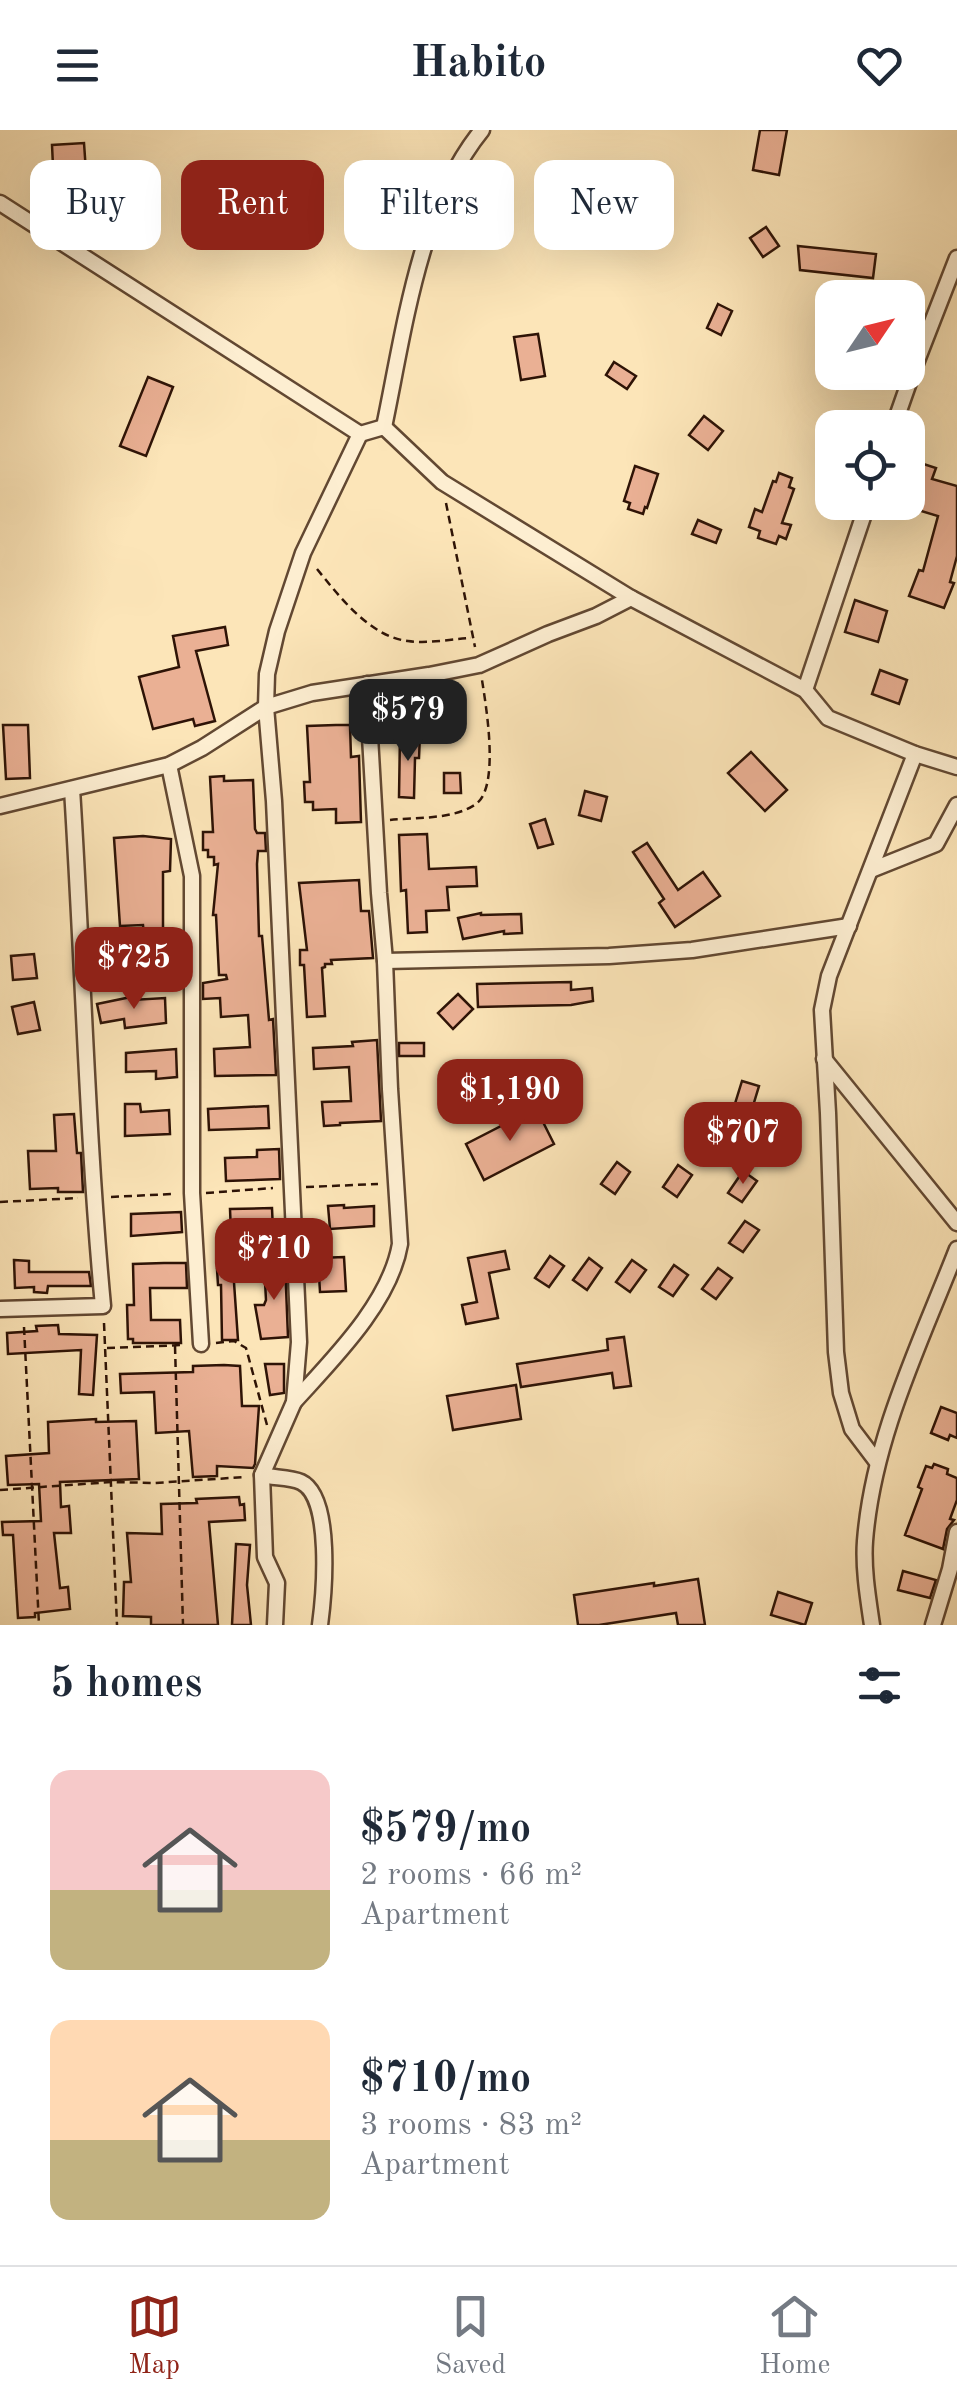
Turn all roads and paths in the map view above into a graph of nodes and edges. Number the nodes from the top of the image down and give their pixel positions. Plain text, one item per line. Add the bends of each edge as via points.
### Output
1 (482, 130) edge
2 (0, 203) edge
3 (957, 258) edge
4 (900, 410) edge
5 (384, 427) junction
6 (360, 434) junction
7 (442, 482) junction
8 (862, 520) edge
9 (303, 552) junction
10 (631, 598) junction
11 (472, 638) junction
12 (479, 665) junction
13 (367, 684) junction
14 (805, 690) junction
15 (266, 707) junction
16 (915, 754) junction
17 (169, 765) junction
18 (957, 767) edge
19 (72, 789) junction
20 (0, 806) edge
21 (957, 806) edge
22 (376, 821) junction
23 (871, 870) junction
24 (850, 926) junction
25 (385, 962) junction
26 (824, 1059) junction
27 (957, 1223) edge
28 (957, 1249) edge
29 (103, 1306) junction
30 (0, 1309) edge
31 (23, 1310) junction
32 (201, 1344) junction
33 (175, 1346) junction
34 (106, 1348) junction
35 (294, 1402) junction
36 (275, 1444) junction
37 (876, 1462) junction
38 (262, 1476) junction
39 (180, 1481) junction
40 (111, 1482) junction
41 (33, 1489) junction
42 (0, 1490) edge
43 (957, 1532) edge
44 (38, 1625) edge
45 (117, 1625) edge
46 (183, 1625) edge
47 (275, 1625) edge
48 (320, 1625) edge
49 (872, 1625) edge
50 (934, 1625) edge

1 - 5 street via 424,244
2 - 6 street
3 - 4 street
5 - 6 street
5 - 7 street
6 - 9 street
7 - 10 street
7 - 11 path
8 - 14 street
9 - 11 path via 346,606 379,630 406,642
9 - 15 street via 266,674
10 - 12 street
10 - 14 street
11 - 12 path
12 - 13 street
12 - 22 path via 490,740 483,797 456,813
13 - 15 street
13 - 22 street
14 - 16 street via 828,718
15 - 17 street
15 - 35 street via 297,1279
16 - 18 street
16 - 23 street
17 - 19 street
17 - 32 street via 192,876 192,1194
19 - 20 street
19 - 29 street
21 - 23 street via 936,844
22 - 25 street
23 - 24 street
24 - 25 street via 692,950
24 - 26 street via 828,976
25 - 35 street via 397,1262 340,1352
26 - 27 street
26 - 37 street via 841,1394 852,1430
28 - 37 street
29 - 31 street
29 - 34 path
30 - 31 street
31 - 41 path
32 - 33 path
32 - 36 path via 234,1341 246,1348
33 - 34 path
33 - 39 path
34 - 40 path
35 - 36 street
36 - 38 street
37 - 49 street via 865,1544
38 - 39 path
38 - 47 street via 265,1557 278,1583
38 - 48 street via 300,1482 318,1502
39 - 40 path
39 - 46 path
40 - 41 path
40 - 45 path
41 - 42 path
41 - 44 path
43 - 50 street

